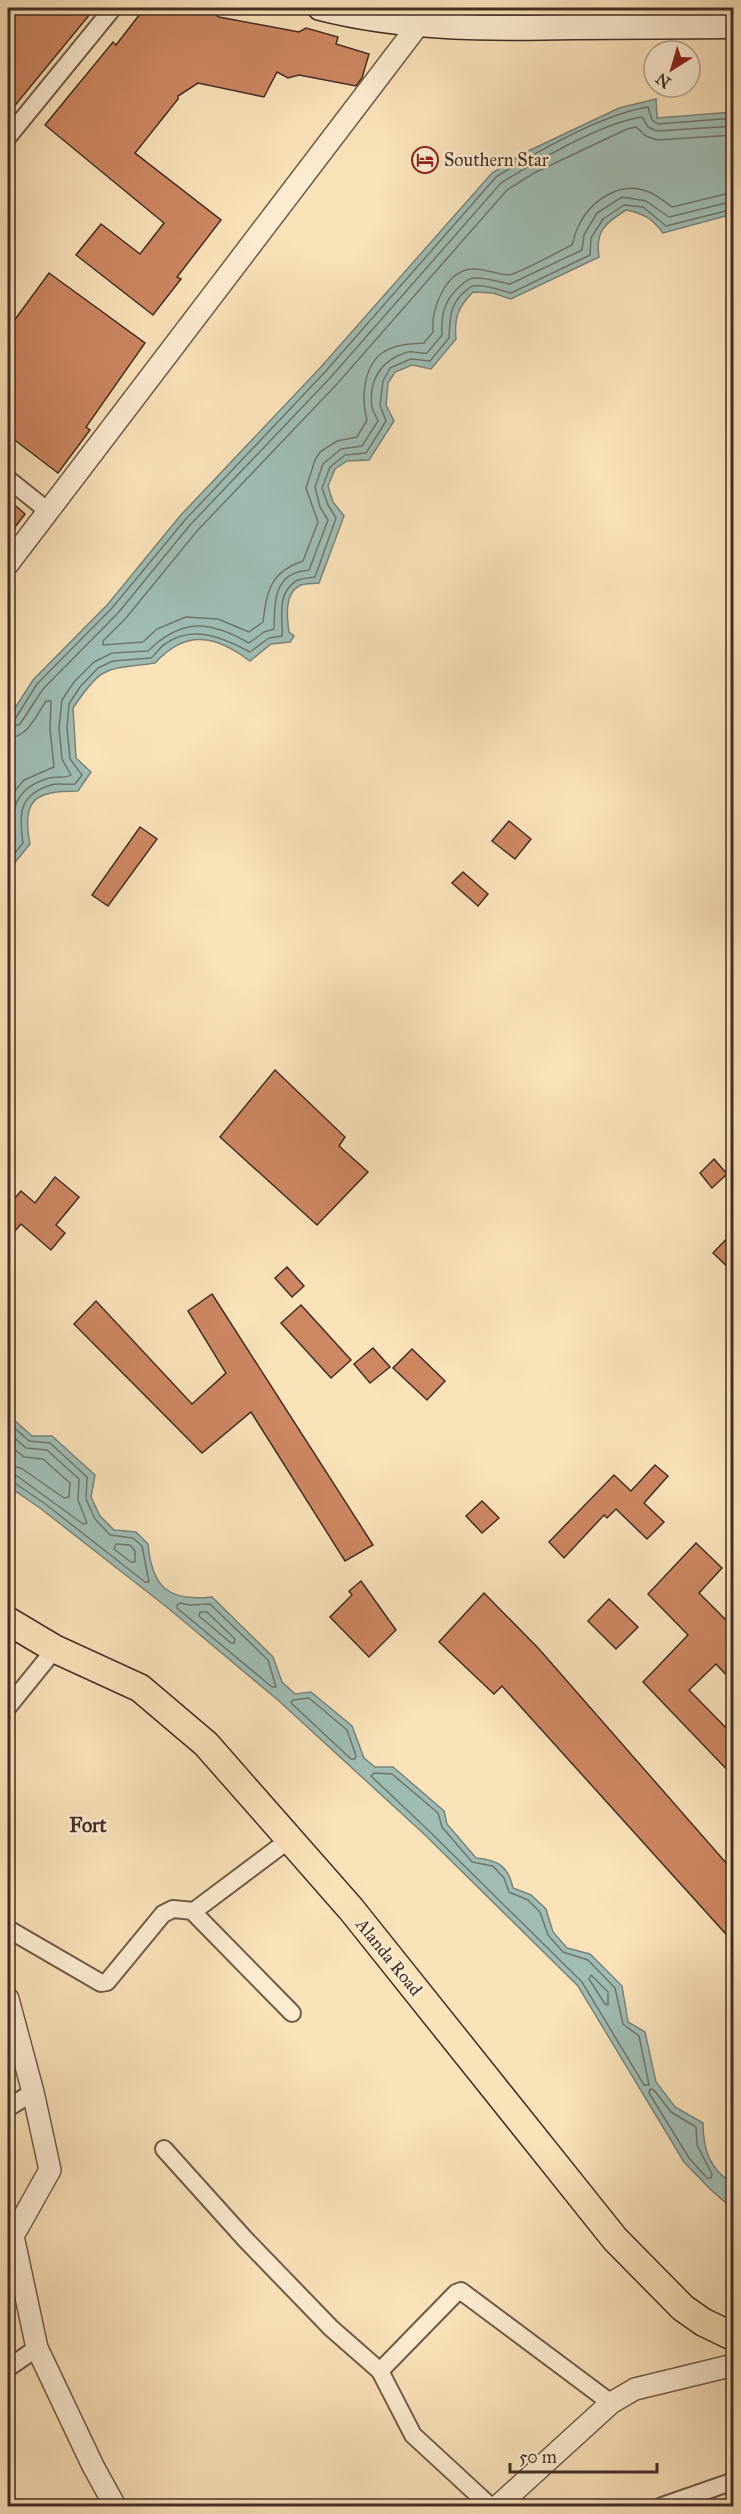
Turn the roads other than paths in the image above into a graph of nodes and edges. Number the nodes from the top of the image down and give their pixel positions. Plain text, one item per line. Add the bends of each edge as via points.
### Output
1 (114, 8) edge
2 (320, 8) edge
3 (419, 24) junction
4 (734, 26) edge
5 (8, 136) edge
6 (8, 479) edge
7 (48, 511) junction
8 (8, 564) edge
9 (8, 1622) edge
10 (55, 1649) junction
11 (8, 1707) edge
12 (290, 1839) junction
13 (193, 1912) junction
14 (8, 1929) edge
15 (8, 1999) edge
16 (292, 2013) dead end
17 (33, 2092) junction
18 (8, 2108) edge
19 (164, 2150) dead end
20 (10, 2238) edge
21 (734, 2337) edge
22 (37, 2348) junction
23 (734, 2365) edge
24 (8, 2368) edge
25 (380, 2371) junction
26 (611, 2403) junction
27 (734, 2481) edge
28 (509, 2503) edge
29 (115, 2506) edge
30 (490, 2506) edge
31 (662, 2506) edge

1 - 5 street
2 - 3 main road via 355,17
3 - 4 main road via 506,28
3 - 7 street
6 - 7 street
7 - 8 street
9 - 10 main road, Alanda Road
10 - 11 street
10 - 12 main road, Alanda Road via 140,1688 206,1744
12 - 13 street
12 - 21 main road, Alanda Road via 615,2240 683,2308
13 - 14 street via 173,1909 162,1914 104,1983
13 - 16 street
15 - 17 street
17 - 18 street
17 - 20 street via 50,2170
19 - 25 street via 323,2320
20 - 22 street
22 - 24 street
22 - 29 street
23 - 26 street via 635,2389
25 - 26 street via 461,2291
25 - 30 street via 413,2435
26 - 28 street
27 - 31 street

